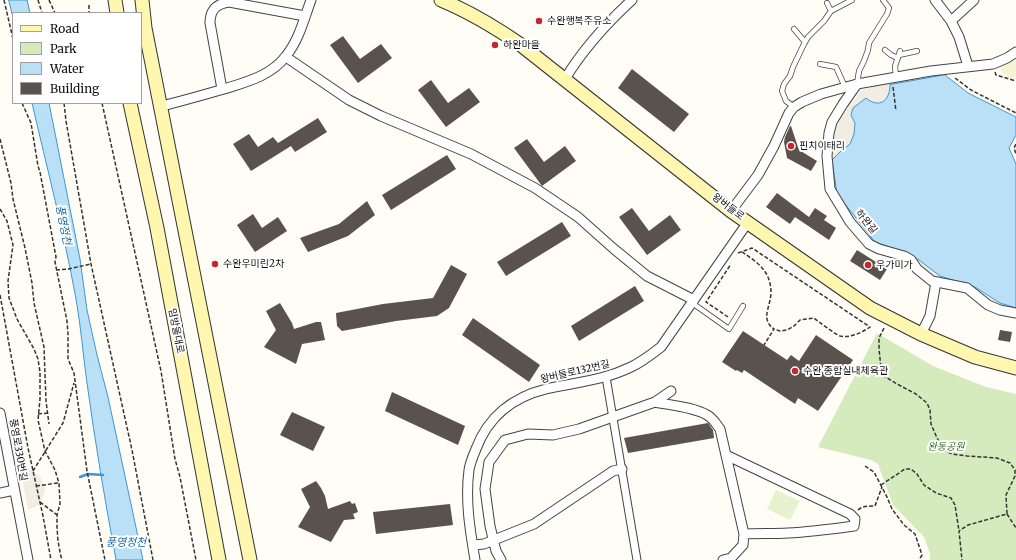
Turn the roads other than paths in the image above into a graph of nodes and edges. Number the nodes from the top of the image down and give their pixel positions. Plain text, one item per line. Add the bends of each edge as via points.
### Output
1 (115, 0) edge
2 (142, 0) edge
3 (311, 0) edge
4 (441, 0) edge
5 (632, 0) edge
6 (852, 0) edge
7 (883, 0) edge
8 (935, 0) edge
9 (974, 0) edge
10 (827, 3) dead end
11 (462, 4) edge
12 (831, 11) junction
13 (116, 12) edge
14 (305, 16) junction
15 (951, 21) junction
16 (794, 29) dead end
17 (805, 42) junction
18 (885, 50) dead end
19 (917, 51) dead end
20 (1016, 52) edge
21 (899, 55) junction
22 (286, 57) junction
23 (820, 64) dead end
24 (968, 66) junction
25 (565, 79) junction
26 (894, 80) junction
27 (858, 84) junction
28 (845, 87) junction
29 (222, 89) junction
30 (130, 104) edge
31 (162, 106) junction
32 (794, 107) junction
33 (731, 211) junction
34 (748, 222) junction
35 (936, 282) junction
36 (694, 300) junction
37 (743, 306) dead end
38 (1016, 313) edge
39 (922, 334) junction
40 (1016, 368) edge
41 (606, 377) junction
42 (671, 391) dead end
43 (655, 402) junction
44 (0, 413) edge
45 (613, 416) junction
46 (726, 454) junction
47 (622, 469) junction
48 (14, 490) junction
49 (0, 493) edge
50 (744, 534) junction
51 (494, 541) junction
52 (473, 546) junction
53 (28, 560) edge
54 (219, 560) edge
55 (250, 560) edge
56 (475, 560) edge
57 (501, 560) edge
58 (637, 560) edge
59 (723, 560) edge

1 - 13 main road
2 - 31 main road via 145,28
3 - 14 street
4 - 11 main road, 왕버들로
5 - 25 street via 579,58
6 - 12 lane
7 - 27 lane, 하완길 via 889,8 869,43 858,71
8 - 15 street
9 - 15 street
10 - 12 lane
11 - 25 main road, 왕버들로
12 - 17 lane
14 - 22 street via 299,36
14 - 29 street via 229,2 220,3 210,16 210,23
15 - 24 street
16 - 17 lane
17 - 32 lane via 782,91 786,101
18 - 21 lane via 891,55
19 - 21 lane
20 - 24 street via 993,64
21 - 26 lane
22 - 29 street via 258,78
22 - 36 street via 349,100 472,154 534,188 578,217 647,276
23 - 28 lane via 836,67
24 - 26 street
25 - 33 main road, 왕버들로
26 - 27 street
27 - 28 street
27 - 35 street, 하완길 via 837,113 829,133 826,156 830,188 850,222 869,244 904,256
28 - 32 street via 821,94
29 - 31 street
30 - 54 main road, 임방울대로 via 157,228
31 - 55 main road
32 - 33 street via 758,175
33 - 34 main road, 왕버들로
34 - 36 street, 왕버들로132번길
34 - 39 main road, 왕버들로 via 870,308
35 - 38 street, 하완길 via 967,288 988,305
35 - 39 street via 930,316
36 - 37 lane via 695,306 729,329
36 - 41 street, 왕버들로132번길 via 661,347 632,367
39 - 40 main road, 왕버들로 via 975,357
41 - 45 street
41 - 52 street, 왕버들로132번길 via 524,396 502,410 492,421 478,444 469,469 469,522
42 - 43 street
43 - 45 street
43 - 46 street via 695,410 714,420 720,429
44 - 48 street, 풍영로330번길
45 - 47 street
45 - 51 street via 579,429 553,435 528,434 505,440 489,462 485,489
46 - 50 street
46 - 50 street via 850,514 855,519 854,526 815,532
47 - 51 street via 613,472 534,524
47 - 58 street
48 - 49 street
48 - 53 street, 풍영로330번길
50 - 59 street via 743,545 731,558
51 - 52 street
51 - 57 street
52 - 56 street, 왕버들로132번길

